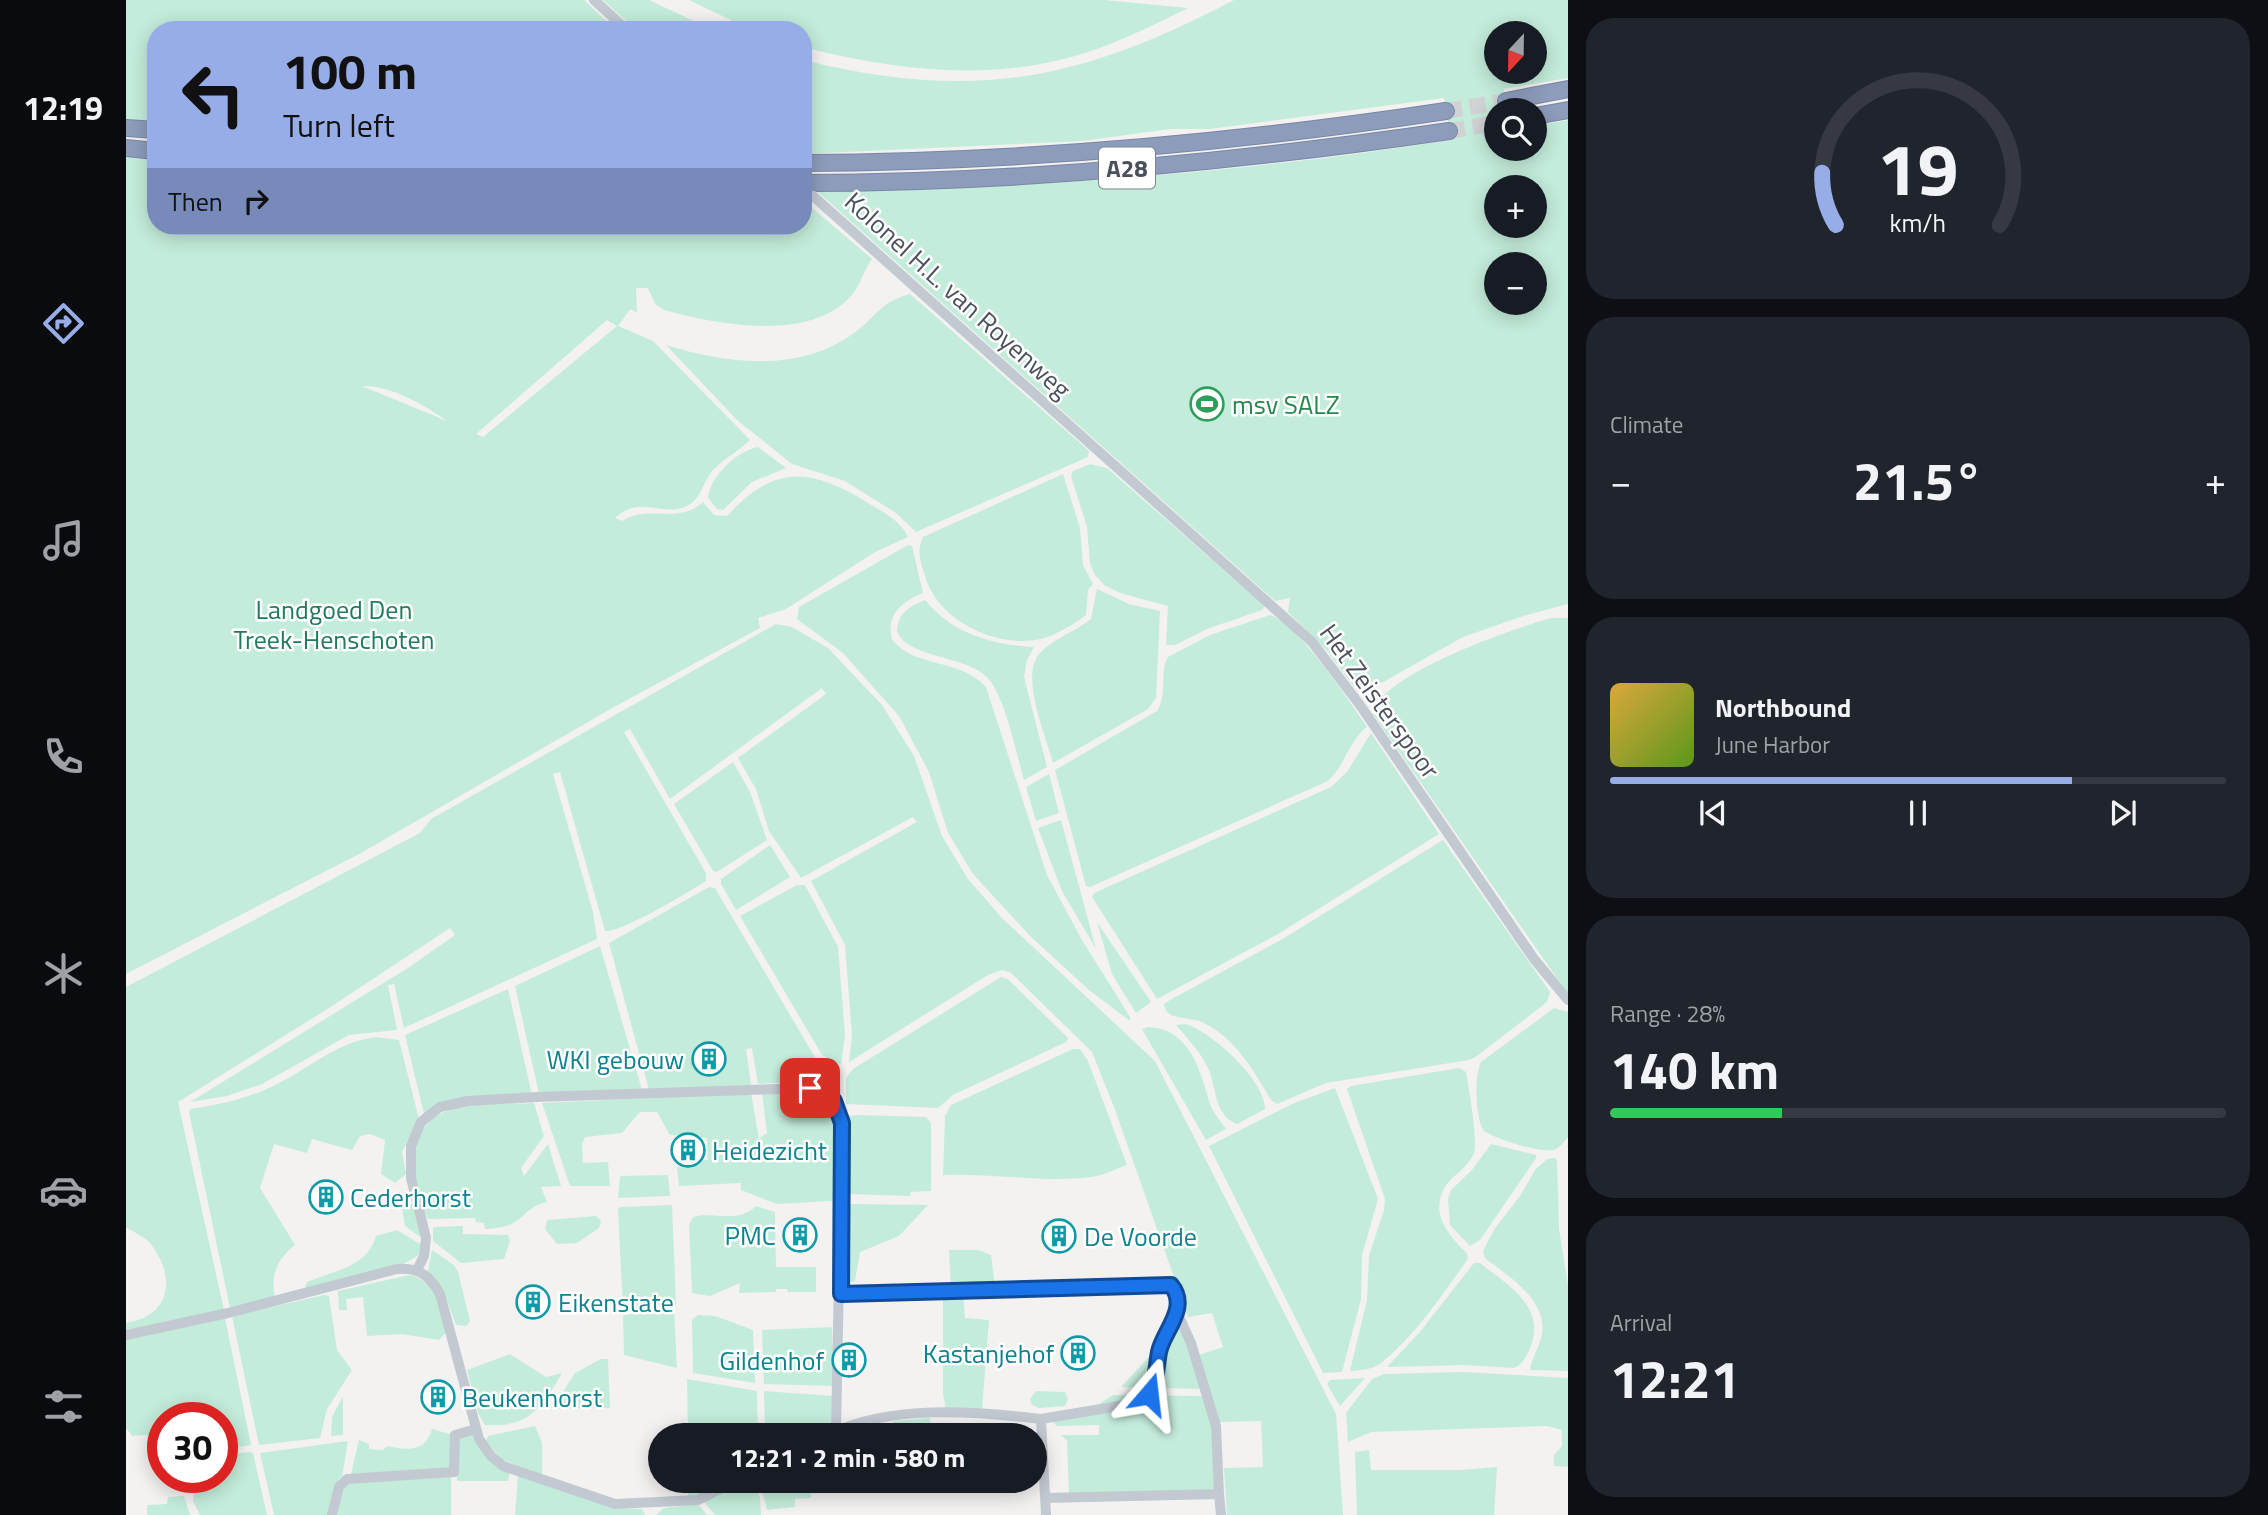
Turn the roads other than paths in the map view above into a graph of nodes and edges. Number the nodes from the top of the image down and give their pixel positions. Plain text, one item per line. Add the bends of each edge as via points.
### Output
1 (594, 0) edge
2 (617, 21) edge
3 (1568, 89) edge
4 (1522, 98) tunnel mouth
5 (1568, 110) edge
6 (1446, 111) tunnel mouth
7 (1547, 114) edge
8 (126, 128) edge
9 (147, 129) edge
10 (1449, 131) tunnel mouth
11 (126, 148) edge
12 (147, 150) edge
13 (812, 163) edge
14 (812, 185) edge
15 (812, 193) edge
16 (1083, 437) joint
17 (1568, 1000) edge
18 (417, 1270) junction
19 (841, 1294) junction
20 (1177, 1312) junction
21 (126, 1335) edge
22 (1041, 1419) junction
23 (832, 1423) edge
24 (864, 1423) edge
25 (476, 1429) junction
26 (712, 1493) edge
27 (1219, 1494) junction
28 (1045, 1498) junction
29 (650, 1503) junction
30 (332, 1515) edge
31 (650, 1515) edge
32 (1046, 1515) edge
33 (1221, 1515) edge

1 - 2 street
3 - 4 highway
5 - 7 highway
6 - 13 highway, A28 via 1141,147
8 - 9 highway
10 - 14 highway, A28 via 1143,167
11 - 12 highway
15 - 16 street, Kolonel H.L. van Royenweg
16 - 17 street, Het Zeisterspoor via 1318,649 1534,959
18 - 19 street via 426,1238 411,1178 411,1146 421,1122 440,1107 468,1101 790,1086 824,1094 840,1112
18 - 21 street via 397,1269
18 - 25 street via 440,1294
19 - 20 street via 1169,1285 1174,1288
19 - 23 street
20 - 22 street via 1159,1349 1156,1379 1146,1398
20 - 27 street via 1216,1426
22 - 24 street via 979,1413 886,1416
22 - 28 street
25 - 29 street via 487,1452 508,1468 611,1503
25 - 30 street via 455,1435 454,1472 347,1479 339,1487
26 - 29 street via 698,1500
27 - 28 street
27 - 33 street
28 - 32 street
29 - 31 street

